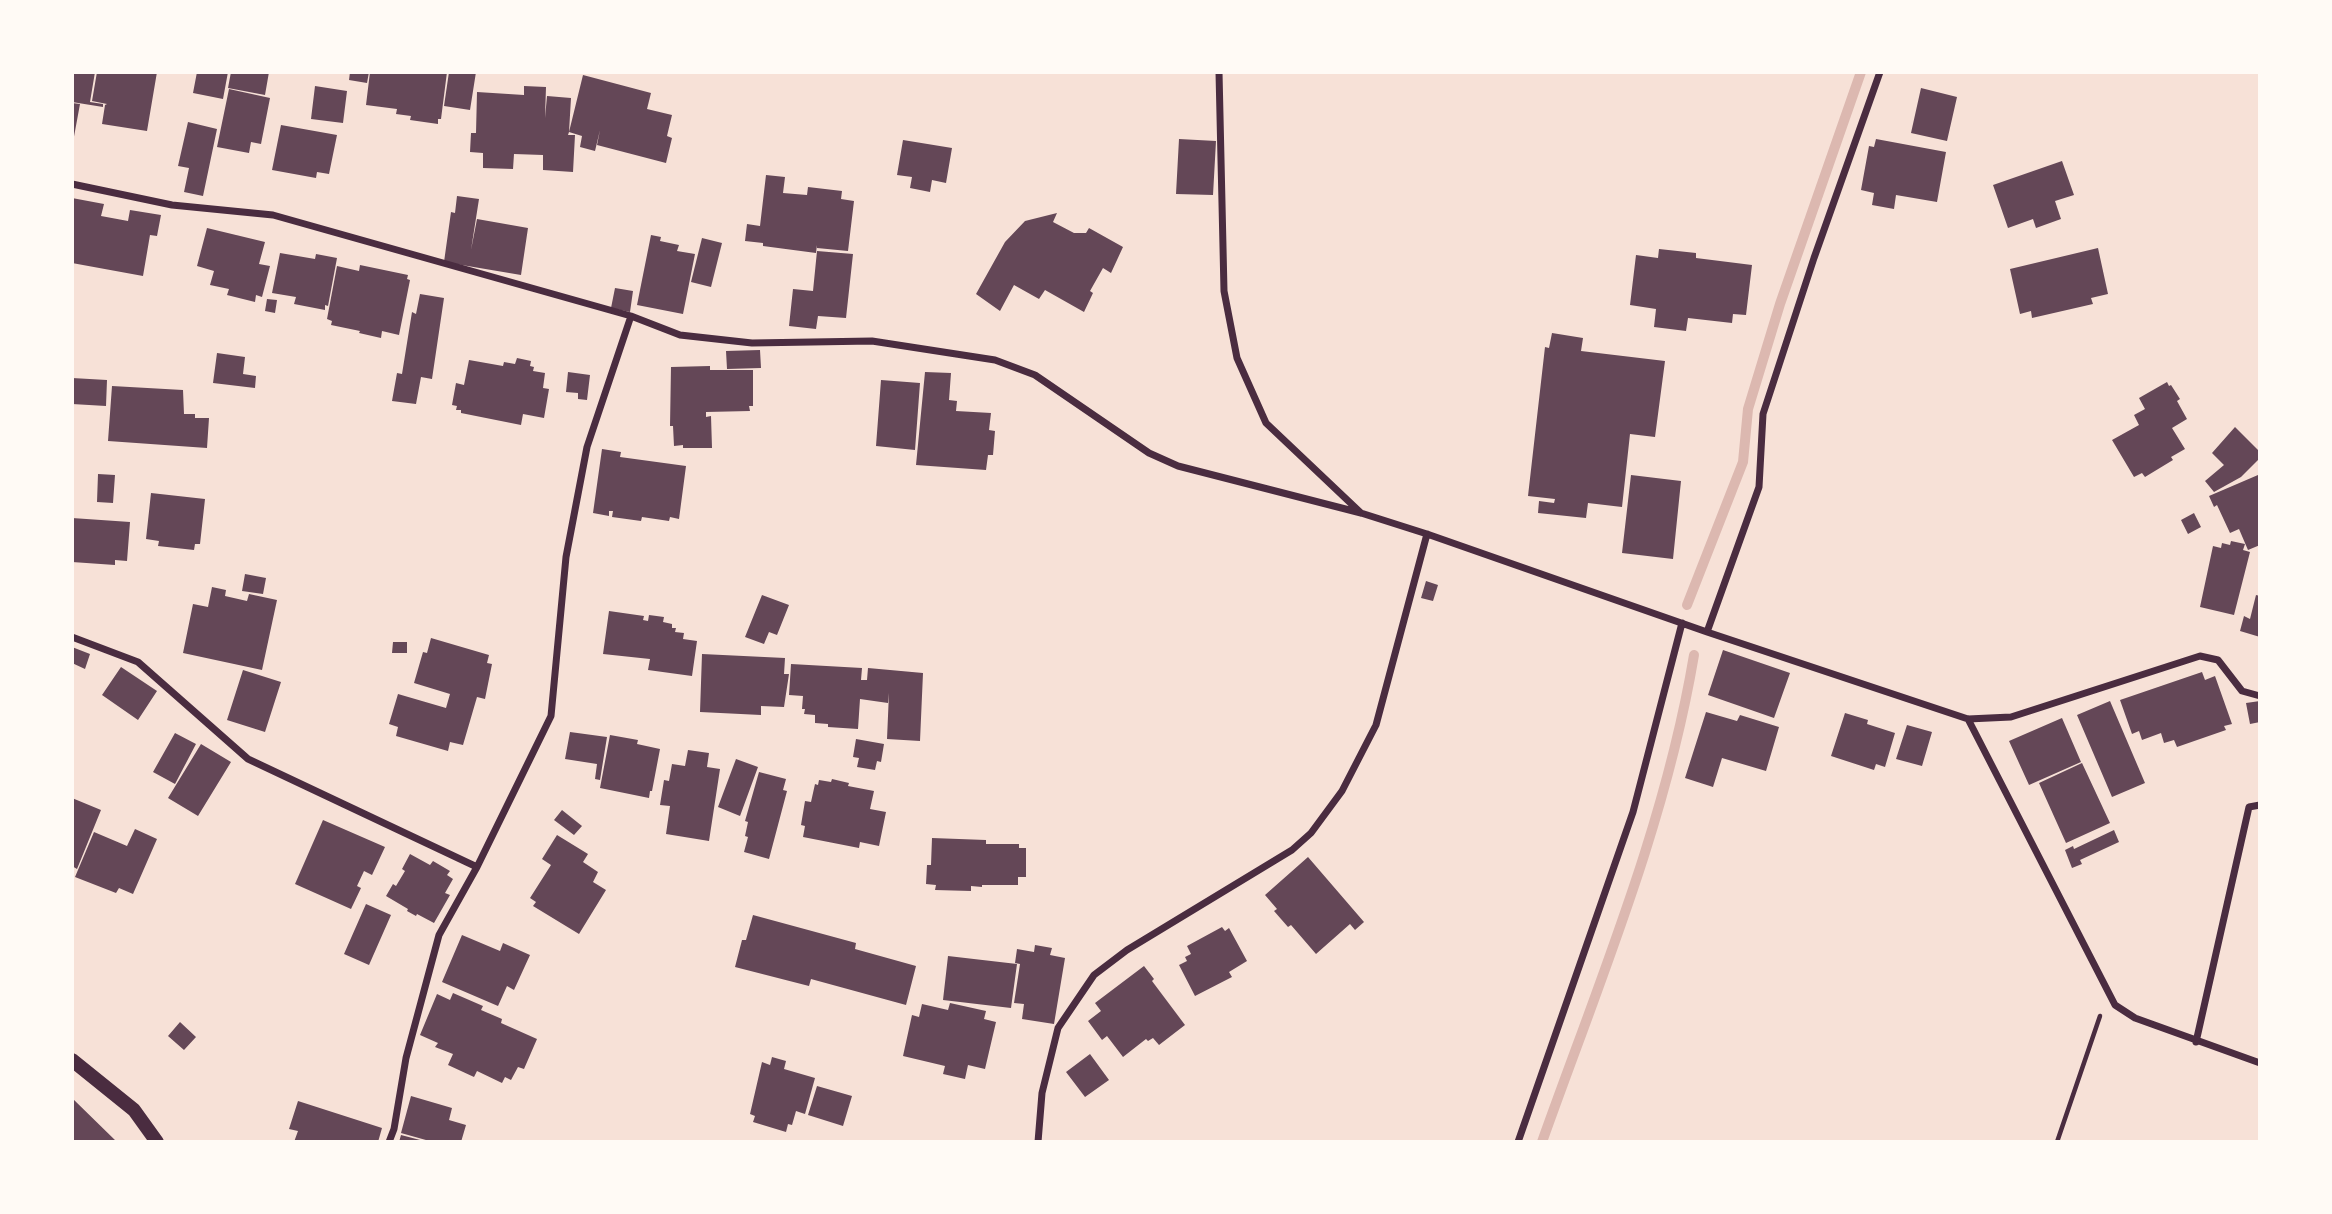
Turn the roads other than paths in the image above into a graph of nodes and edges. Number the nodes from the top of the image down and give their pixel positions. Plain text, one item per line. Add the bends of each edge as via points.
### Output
1 (1219, 72) edge
2 (1880, 72) edge
3 (72, 184) edge
4 (631, 316) junction
5 (1362, 513) junction
6 (1427, 534) junction
7 (1682, 623) junction
8 (1707, 632) junction
9 (72, 637) edge
10 (2260, 696) edge
11 (1968, 719) junction
12 (2260, 804) edge
13 (477, 867) junction
14 (2196, 1042) junction
15 (72, 1060) edge
16 (2260, 1063) edge
17 (157, 1142) edge
18 (389, 1142) edge
19 (1038, 1142) edge
20 (1518, 1142) edge

1 - 5 street via 1224,291 1237,358 1266,422
2 - 8 street via 1763,414 1759,487
3 - 4 street via 172,205 273,215
4 - 5 street via 692,336 752,343 872,341 995,360 1035,375 1149,453 1178,466
4 - 13 street via 587,447 566,557 551,716
5 - 6 street
6 - 7 street
6 - 19 street via 1376,725 1342,792 1292,850 1127,950 1094,975 1058,1028 1042,1093
7 - 8 street
7 - 20 street via 1633,812
8 - 11 street
9 - 13 street via 138,662 248,759
10 - 11 street via 2242,691 2218,660 2200,656 2011,717
11 - 14 street via 2115,1005 2135,1018
12 - 14 street via 2249,807
13 - 18 street via 439,935
14 - 16 street
15 - 17 main road via 134,1110

